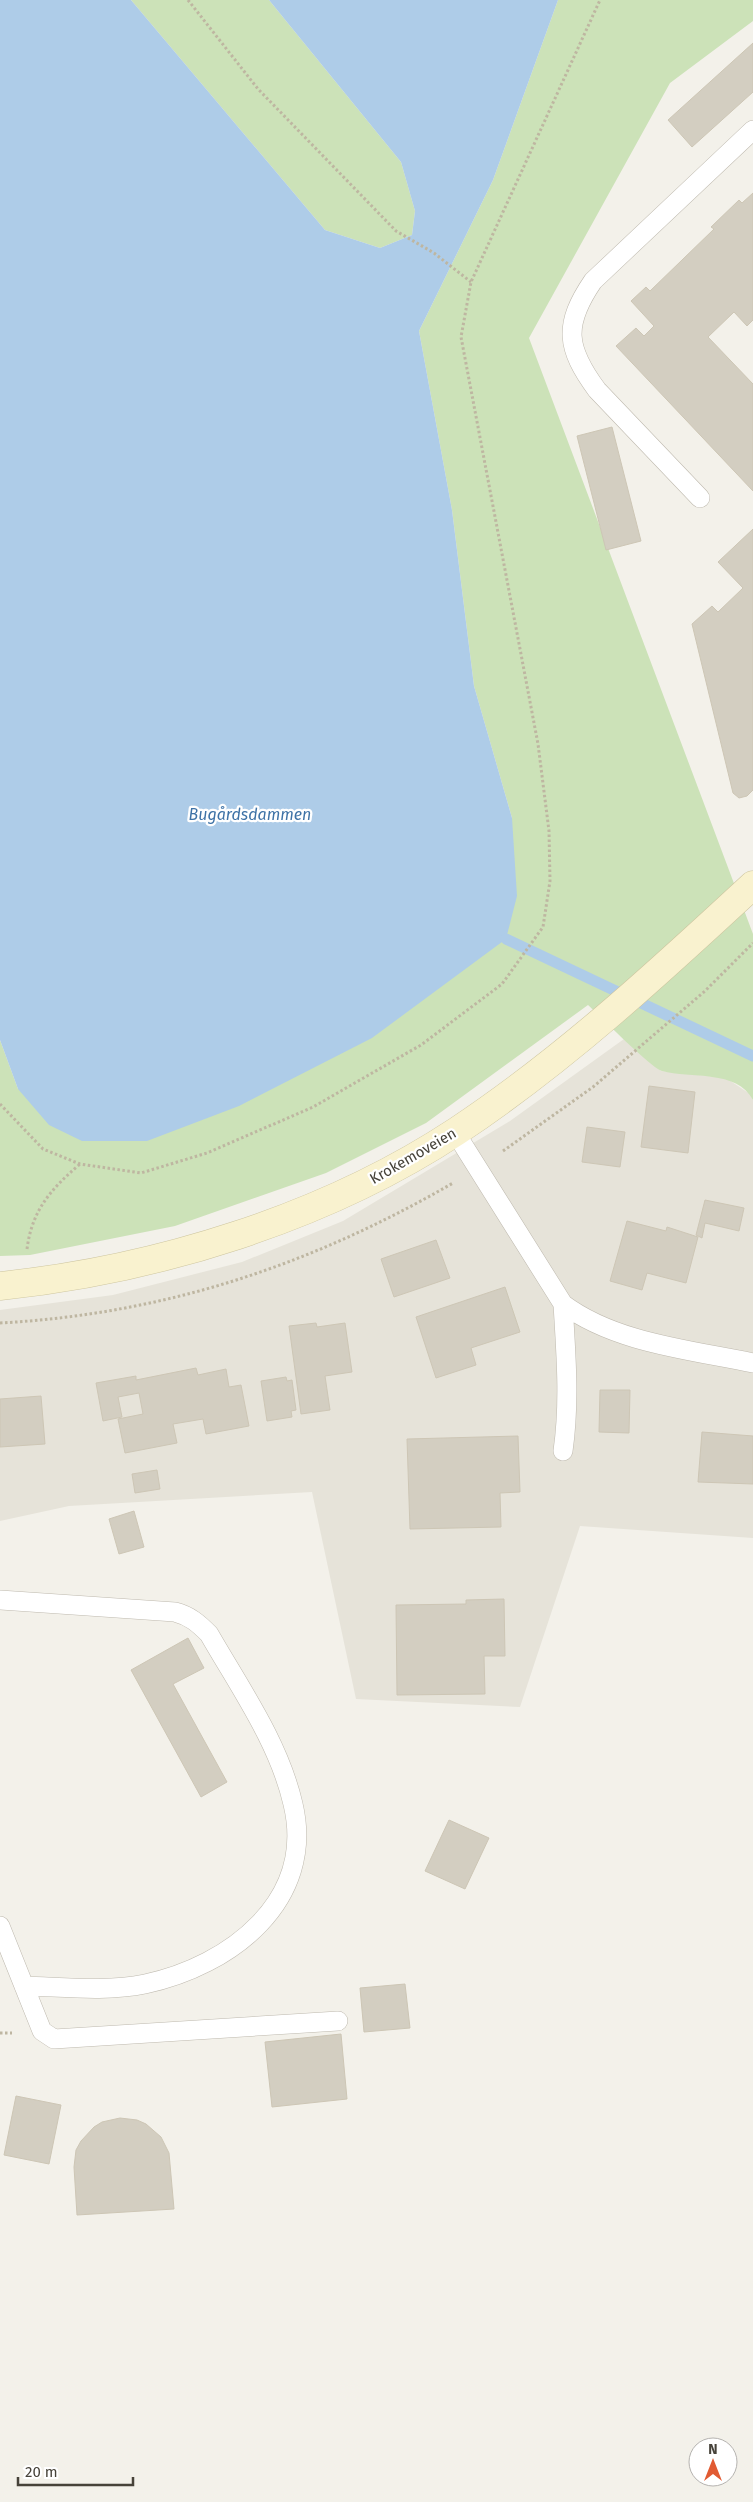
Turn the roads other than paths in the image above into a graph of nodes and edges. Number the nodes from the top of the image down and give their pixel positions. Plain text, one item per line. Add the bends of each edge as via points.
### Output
1 (753, 130) edge
2 (700, 498) dead end
3 (753, 885) edge
4 (455, 1132) junction
5 (0, 1286) edge
6 (563, 1304) junction
7 (753, 1363) edge
8 (563, 1451) dead end
9 (0, 1600) edge
10 (0, 1926) edge
11 (24, 1986) junction
12 (338, 2021) dead end

1 - 2 lane via 593,281 572,320 571,340 583,371 597,390
3 - 4 main road, Krokemoveien via 550,1064
4 - 5 main road, Krokemoveien via 358,1187 239,1234 106,1269
4 - 6 lane
6 - 7 lane via 579,1316 639,1338
6 - 8 lane via 568,1380
9 - 11 lane via 175,1612 198,1622 209,1634 268,1737 288,1782 296,1828 295,1854 289,1878 278,1901 249,1936 226,1952 177,1975 144,1984 105,1989
10 - 11 lane
11 - 12 lane via 42,2031 54,2039

